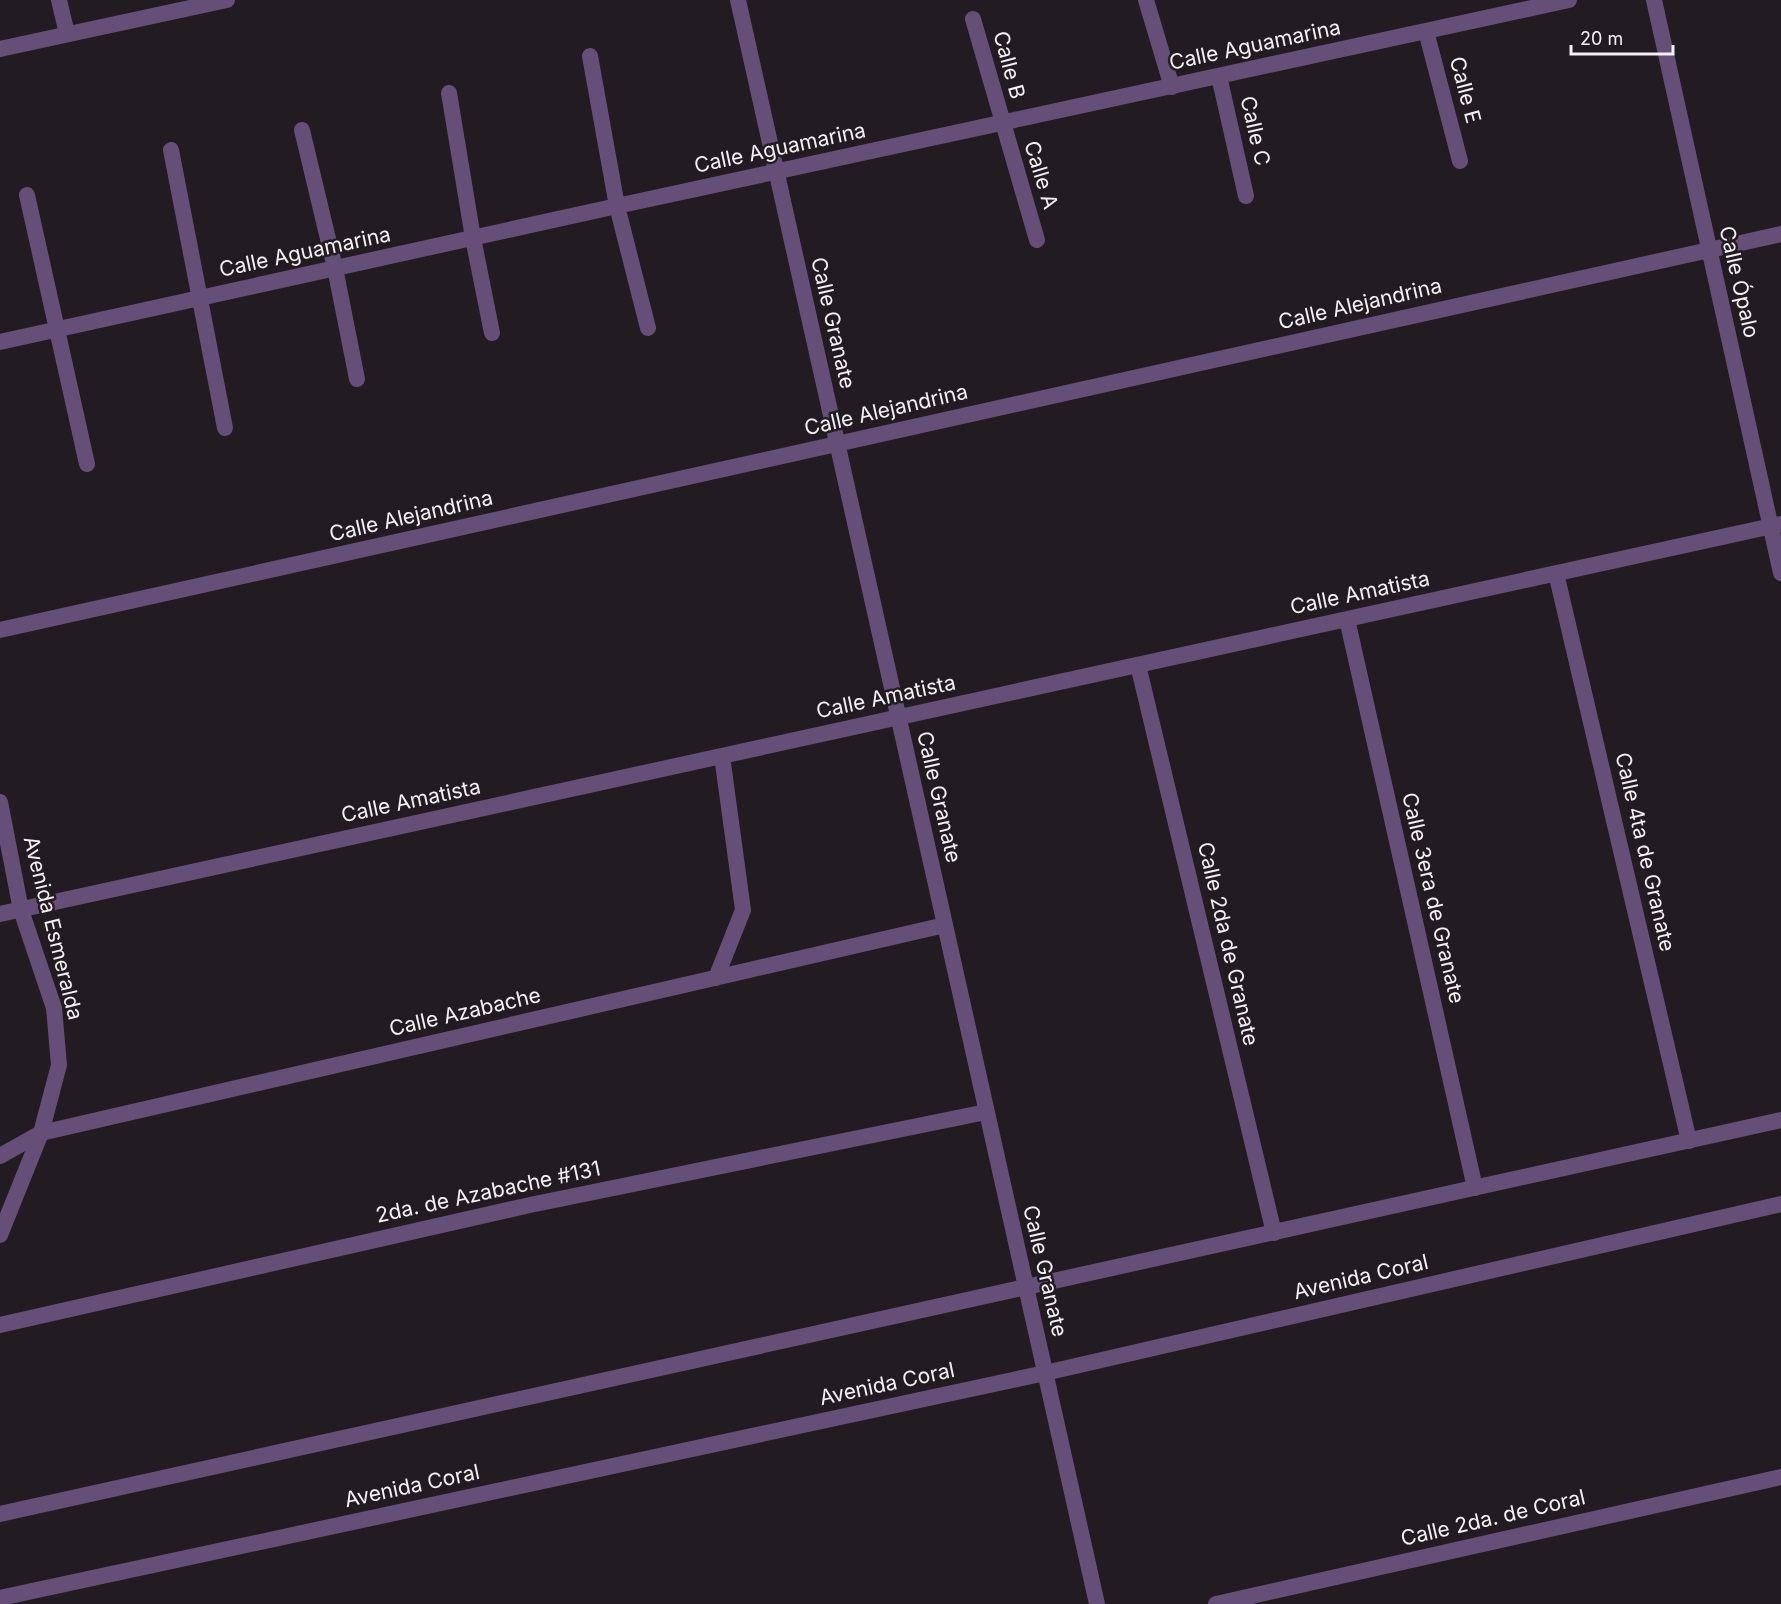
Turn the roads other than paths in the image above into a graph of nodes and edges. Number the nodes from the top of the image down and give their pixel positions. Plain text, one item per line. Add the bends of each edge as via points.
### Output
1 (59, 0) edge
2 (227, 0) edge
3 (738, 0) edge
4 (1146, 0) edge
5 (1569, 0) edge
6 (1654, 0) edge
7 (973, 19) dead end
8 (1426, 31) junction
9 (68, 34) junction
10 (0, 49) edge
11 (590, 56) dead end
12 (1220, 76) junction
13 (1172, 87) junction
14 (449, 93) dead end
15 (1002, 123) junction
16 (302, 130) dead end
17 (171, 150) dead end
18 (1460, 161) dead end
19 (777, 173) junction
20 (27, 195) dead end
21 (1246, 196) dead end
22 (617, 206) junction
23 (1781, 234) edge
24 (473, 238) junction
25 (1036, 240) dead end
26 (1709, 250) junction
27 (335, 268) junction
28 (201, 298) junction
29 (648, 328) dead end
30 (57, 329) junction
31 (492, 333) dead end
32 (0, 342) edge
33 (357, 379) dead end
34 (225, 428) dead end
35 (837, 444) junction
36 (87, 464) dead end
37 (1776, 525) edge
38 (1556, 573) junction
39 (1781, 573) edge
40 (1347, 619) junction
41 (0, 630) edge
42 (1138, 665) junction
43 (898, 717) junction
44 (722, 756) junction
45 (0, 802) edge
46 (21, 910) junction
47 (0, 914) edge
48 (945, 926) junction
49 (716, 978) junction
50 (986, 1112) junction
51 (1781, 1120) edge
52 (41, 1133) junction
53 (1689, 1140) junction
54 (0, 1156) edge
55 (1475, 1188) junction
56 (1781, 1204) edge
57 (1274, 1233) junction
58 (0, 1235) edge
59 (1026, 1288) junction
60 (0, 1325) edge
61 (1045, 1373) junction
62 (1781, 1477) edge
63 (0, 1514) edge
64 (0, 1598) edge
65 (1097, 1604) edge
66 (1216, 1604) edge

1 - 9 street
2 - 9 street
3 - 19 street, Calle Granate
4 - 13 street
5 - 8 street, Calle Aguamarina
6 - 26 street, Calle Ópalo
7 - 15 street, Calle B
8 - 12 street, Calle Aguamarina
8 - 18 street, Calle E
9 - 10 street
11 - 22 street
12 - 13 street, Calle Aguamarina
12 - 21 street, Calle C
13 - 15 street, Calle Aguamarina
14 - 24 street
15 - 19 street, Calle Aguamarina
15 - 25 street, Calle A
16 - 27 street
17 - 28 street
19 - 22 street, Calle Aguamarina
19 - 35 street, Calle Granate
20 - 30 street
22 - 24 street, Calle Aguamarina
22 - 29 street
23 - 26 street, Calle Alejandrina
24 - 27 street, Calle Aguamarina
24 - 31 street
26 - 35 street, Calle Alejandrina
26 - 37 street, Calle Ópalo
27 - 28 street, Calle Aguamarina
27 - 33 street
28 - 30 street, Calle Aguamarina
28 - 34 street
30 - 32 street, Calle Aguamarina
30 - 36 street
35 - 41 street, Calle Alejandrina
35 - 43 street, Calle Granate
37 - 38 street, Calle Amatista
37 - 39 street, Calle Ópalo
38 - 40 street, Calle Amatista
38 - 53 street, Calle 4ta de Granate
40 - 42 street, Calle Amatista
40 - 55 street, Calle 3era de Granate
42 - 43 street, Calle Amatista
42 - 57 street, Calle 2da de Granate
43 - 44 street, Calle Amatista
43 - 48 street, Calle Granate
44 - 46 street, Calle Amatista
44 - 49 street via 743,910
45 - 46 street, Avenida Esmeralda
46 - 47 street, Calle Amatista
46 - 52 street, Avenida Esmeralda via 54,1008 59,1065
48 - 49 street, Calle Azabache
48 - 50 street, Calle Granate
49 - 52 street, Calle Azabache
50 - 59 street, Calle Granate
50 - 60 street, 2da. de Azabache #131 via 530,1205
51 - 53 street
52 - 54 street, Calle Azabache
52 - 58 street, Avenida Esmeralda
53 - 55 street
55 - 57 street
56 - 61 street, Avenida Coral
57 - 59 street
59 - 61 street, Calle Granate
59 - 63 street
61 - 64 street, Avenida Coral
61 - 65 street, Calle Granate
62 - 66 street, Calle 2da. de Coral

